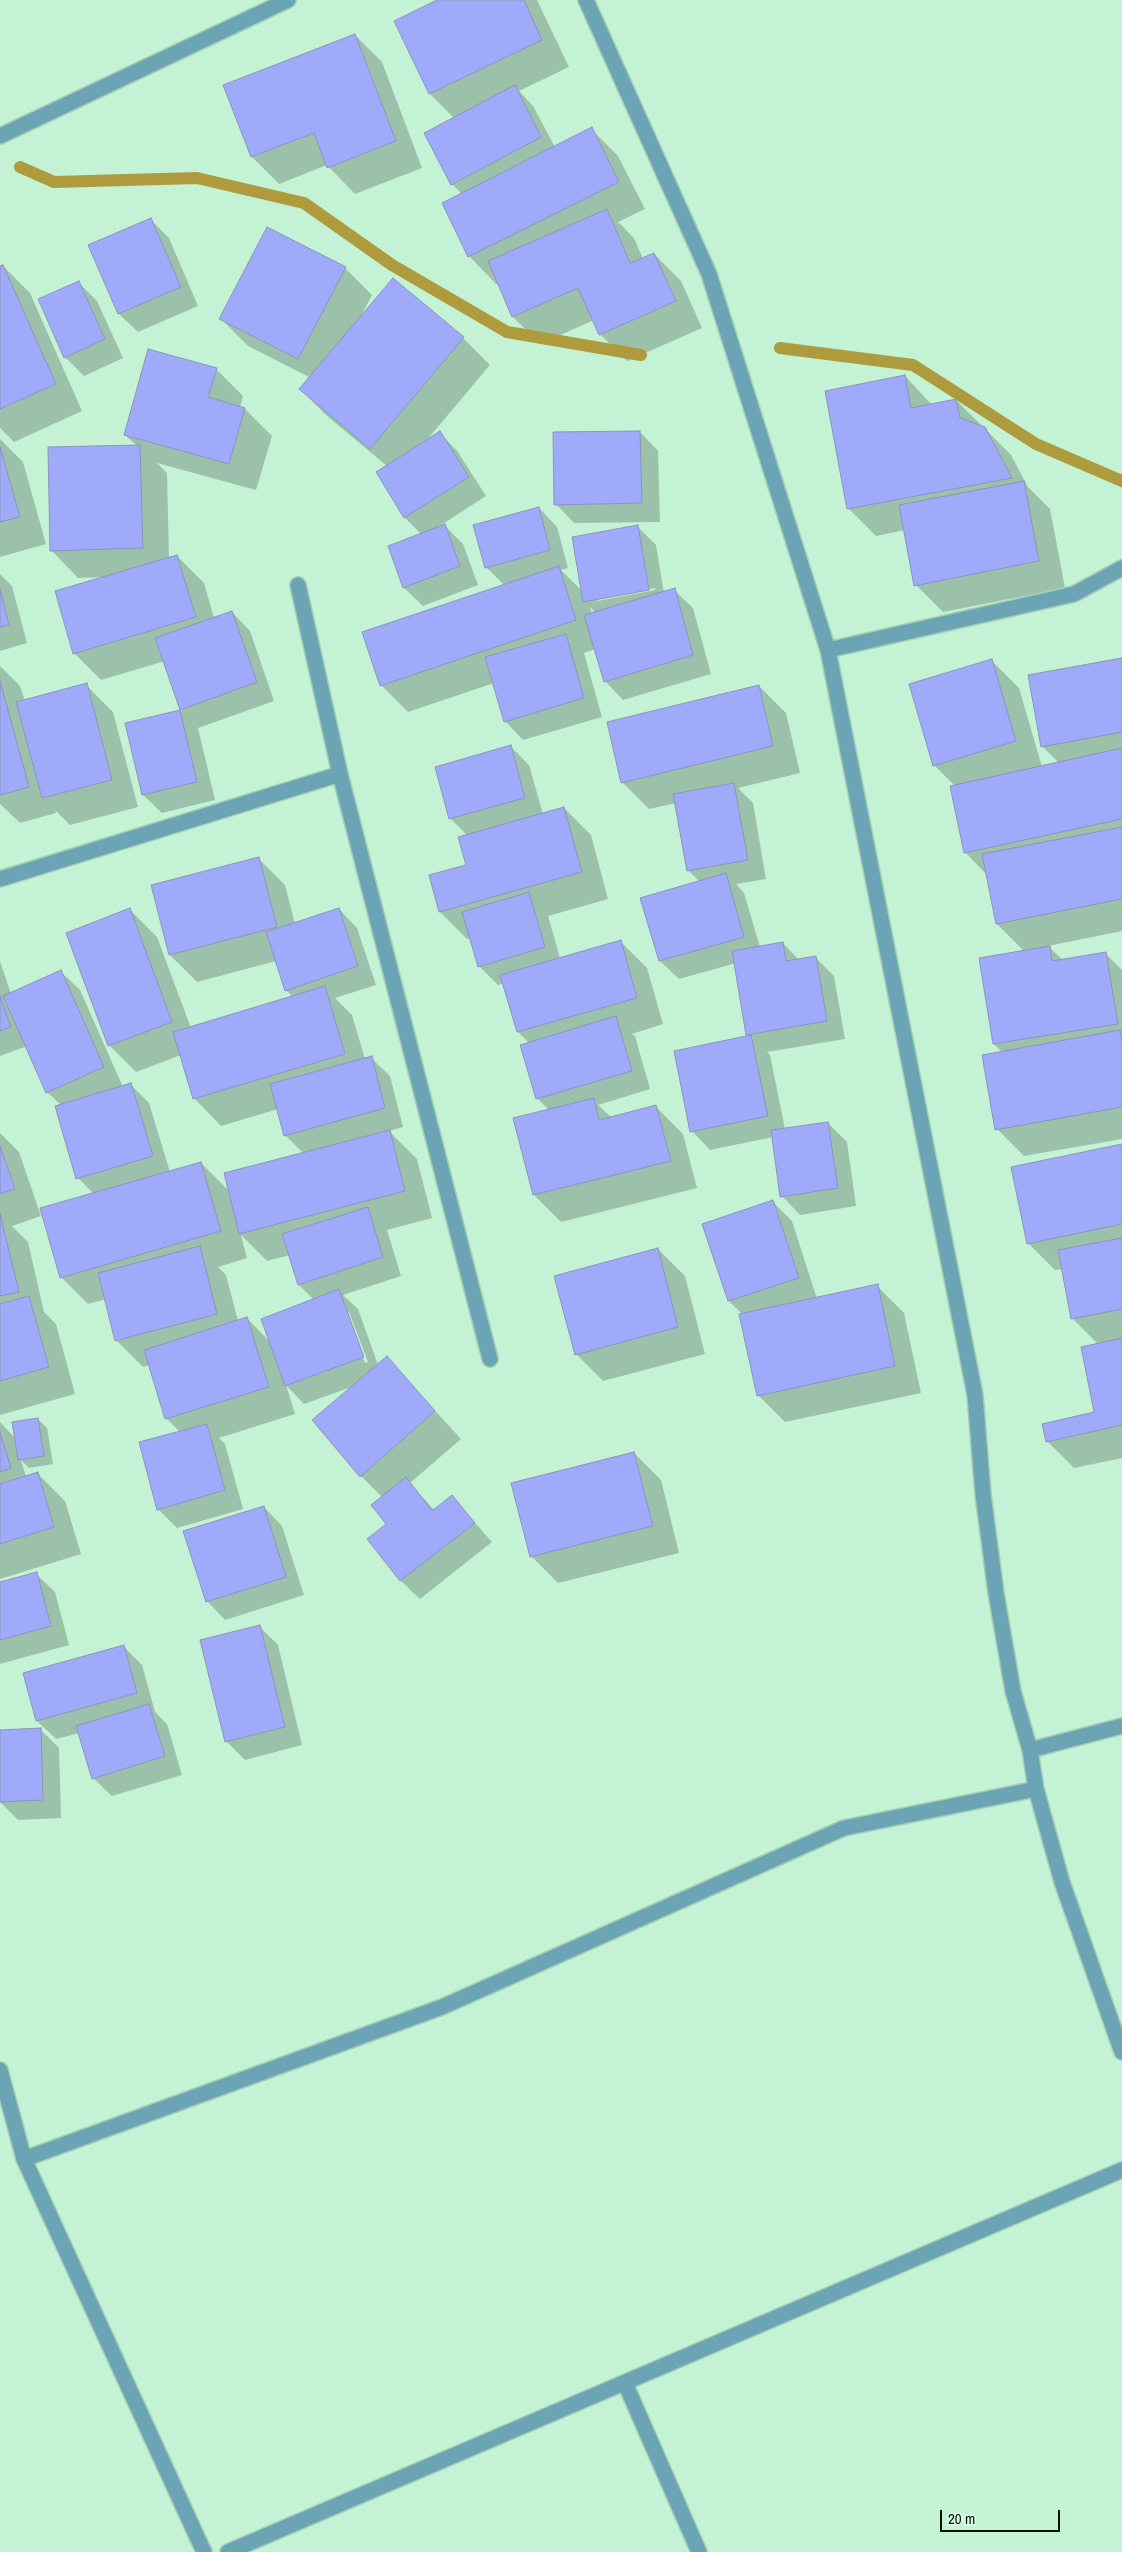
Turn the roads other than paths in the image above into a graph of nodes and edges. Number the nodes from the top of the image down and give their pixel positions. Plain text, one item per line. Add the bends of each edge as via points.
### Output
1 (288, 0) edge
2 (586, 0) edge
3 (0, 136) edge
4 (1122, 568) edge
5 (298, 585) dead end
6 (828, 650) junction
7 (340, 774) junction
8 (0, 879) edge
9 (490, 1359) dead end
10 (1122, 1726) edge
11 (1030, 1750) junction
12 (1036, 1789) junction
13 (1122, 2052) edge
14 (0, 2070) edge
15 (24, 2159) junction
16 (1122, 2170) edge
17 (625, 2383) junction
18 (204, 2552) edge
19 (228, 2552) edge
20 (699, 2552) edge

1 - 3 street
2 - 6 street via 709,274
4 - 6 street via 1074,594
5 - 7 street
6 - 11 street via 975,1395 996,1593 1014,1691
7 - 8 street
7 - 9 street
10 - 11 street
11 - 12 street
12 - 13 street via 1062,1882
12 - 15 street via 844,1828 442,2007
14 - 15 street
15 - 18 street
16 - 17 street
17 - 19 street
17 - 20 street

